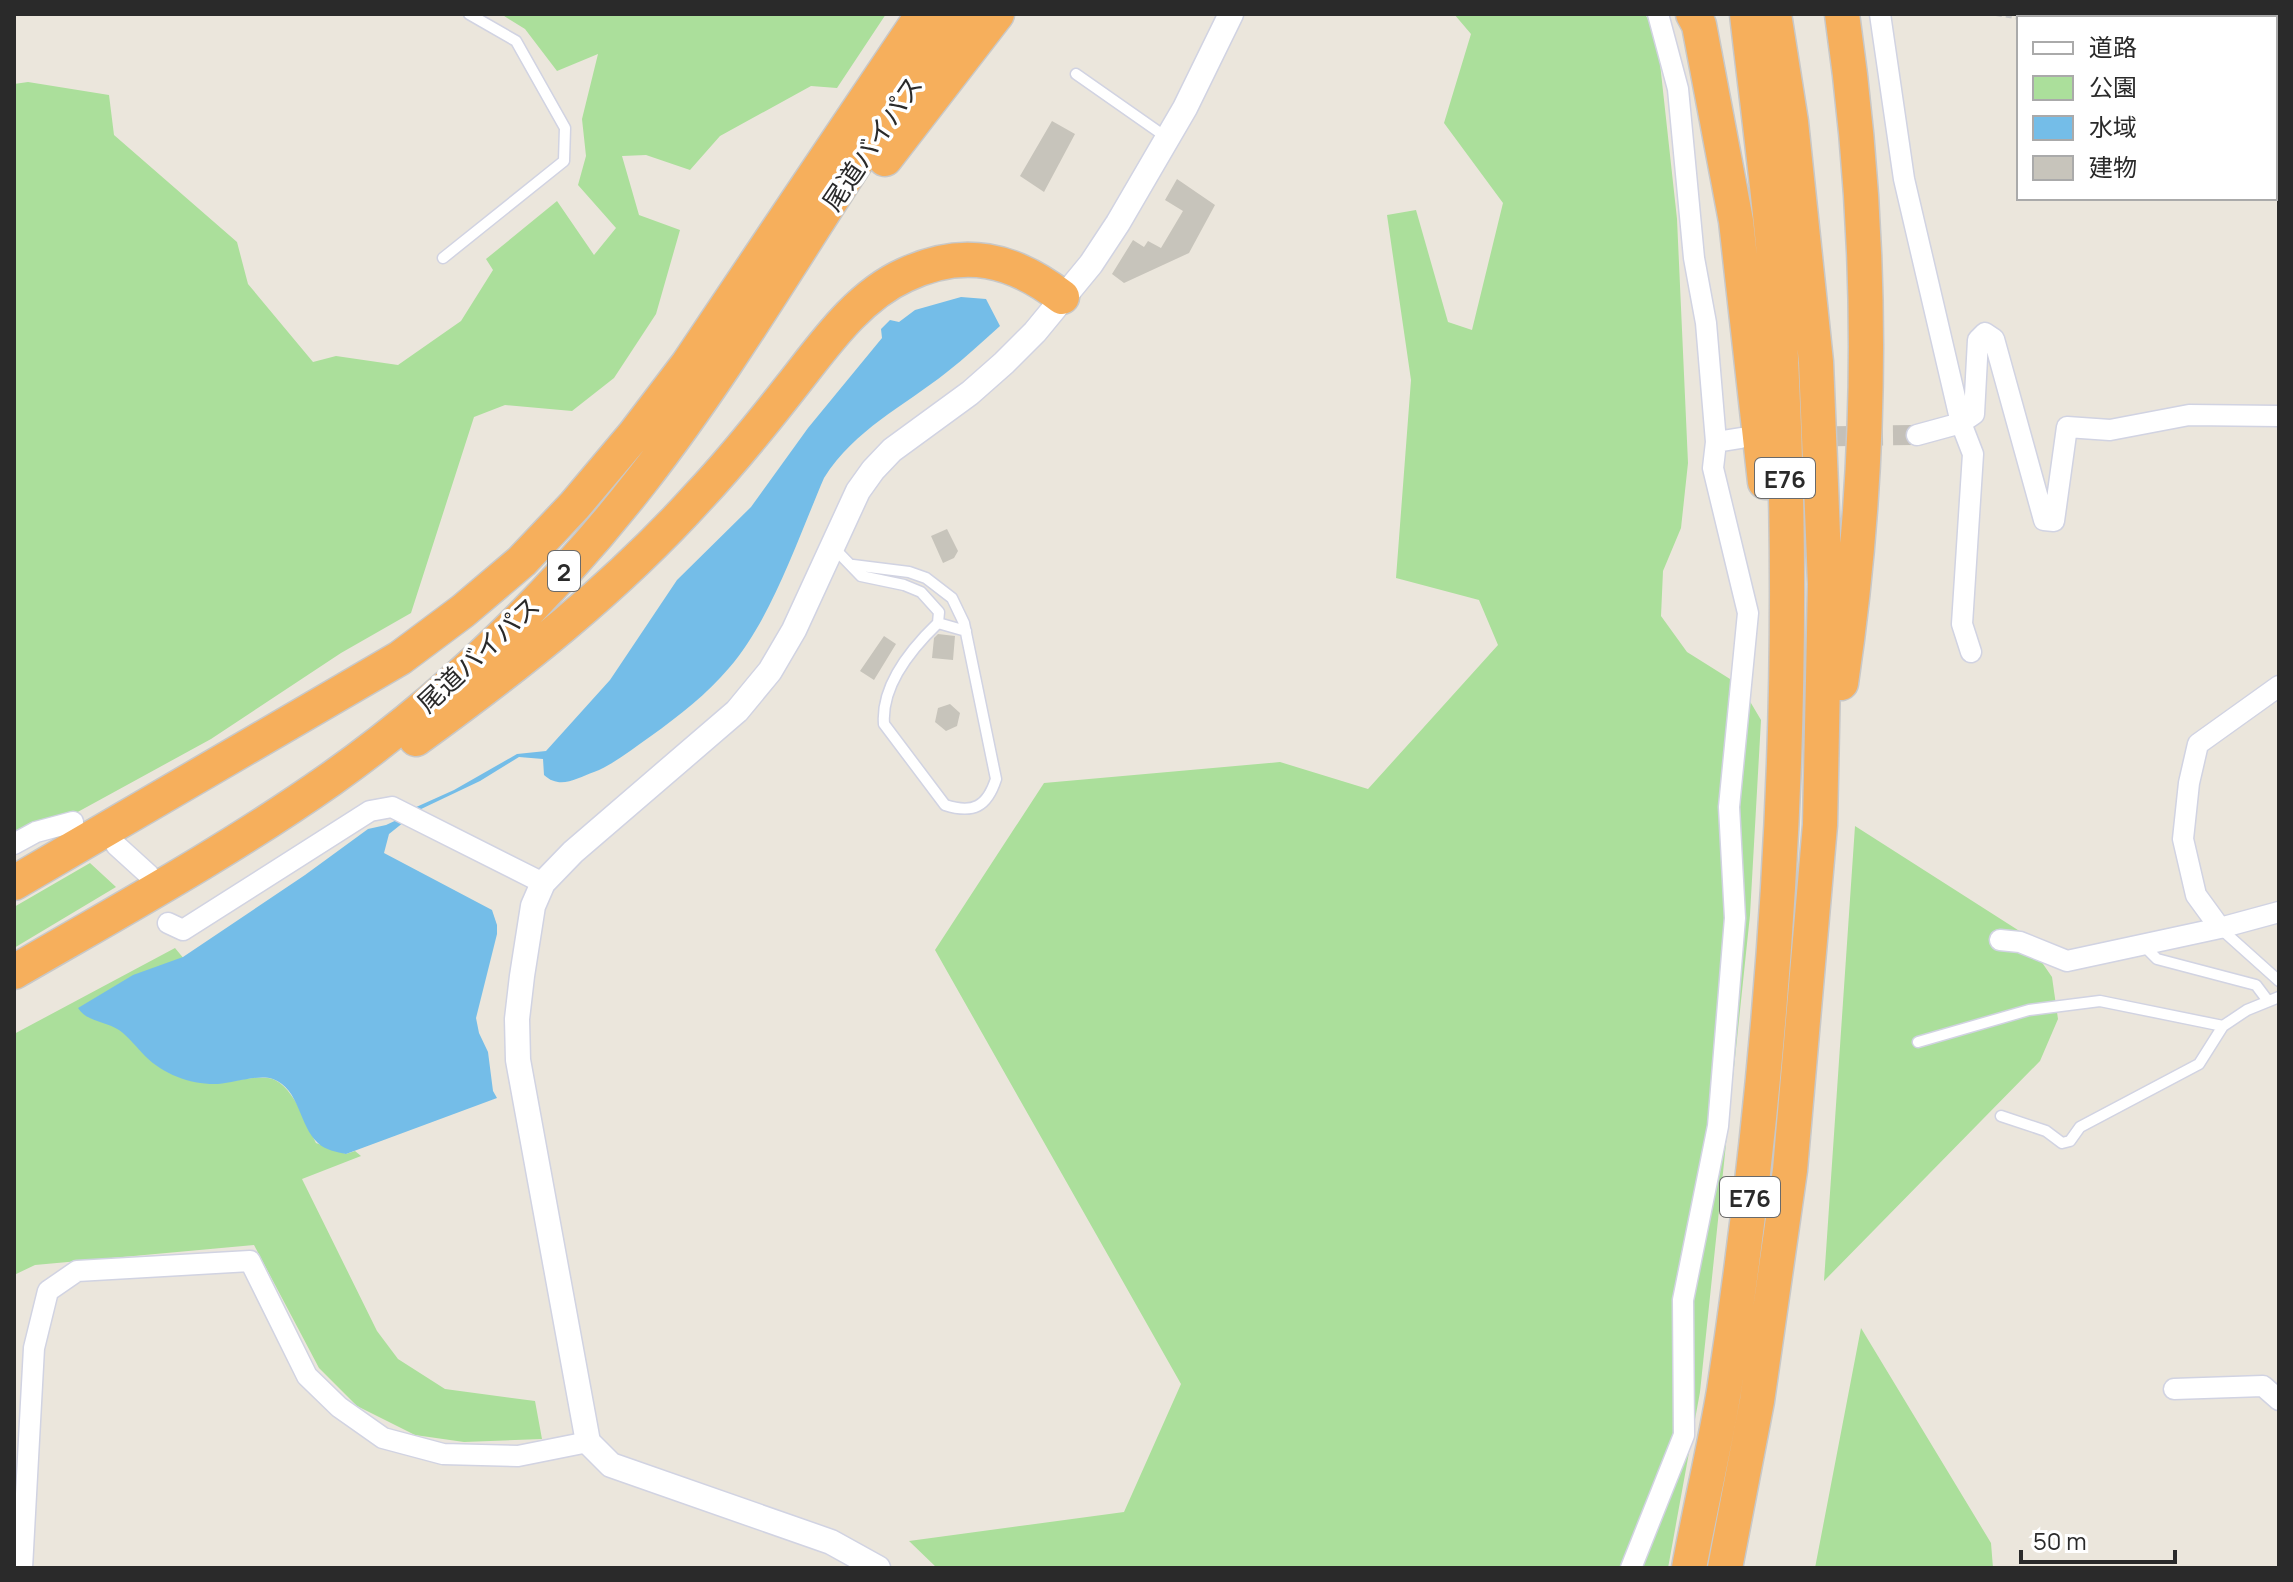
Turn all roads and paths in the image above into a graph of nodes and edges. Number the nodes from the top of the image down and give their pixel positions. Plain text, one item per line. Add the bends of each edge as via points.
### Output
1 (469, 14) edge
2 (902, 14) edge
3 (923, 14) edge
4 (960, 14) edge
5 (997, 14) edge
6 (1231, 14) edge
7 (1250, 14) edge
8 (1658, 14) edge
9 (1693, 14) edge
10 (1747, 14) edge
11 (1774, 14) edge
12 (1842, 14) edge
13 (1880, 14) edge
14 (1996, 14) edge
15 (2017, 18) edge
16 (1076, 74) dead end
17 (1185, 108) junction
18 (1167, 138) junction
19 (443, 258) dead end
20 (737, 291) junction
21 (1062, 297) junction
22 (2279, 416) edge
23 (1961, 423) junction
24 (1917, 435) tunnel mouth
25 (1741, 438) dead end
26 (1716, 442) junction
27 (832, 546) junction
28 (853, 565) junction
29 (938, 623) junction
30 (966, 631) junction
31 (1971, 652) dead end
32 (470, 666) junction
33 (2279, 686) edge
34 (73, 822) dead end
35 (1782, 822) junction
36 (1820, 825) junction
37 (14, 844) edge
38 (116, 845) dead end
39 (149, 875) dead end
40 (14, 883) edge
41 (543, 883) junction
42 (2279, 912) edge
43 (168, 923) dead end
44 (2220, 928) junction
45 (2000, 940) dead end
46 (2144, 946) junction
47 (14, 974) edge
48 (2279, 981) edge
49 (2279, 997) edge
50 (2268, 1001) junction
51 (2223, 1026) junction
52 (1918, 1042) dead end
53 (2001, 1116) dead end
54 (2174, 1389) dead end
55 (2279, 1400) edge
56 (588, 1442) junction
57 (22, 1568) edge
58 (878, 1568) edge
59 (1631, 1568) edge
60 (1689, 1568) edge
61 (1725, 1568) edge

1 - 19 lane via 516,41 565,128 564,161
2 - 20 highway
3 - 20 highway, 尾道バイパス / 2
4 - 32 highway, 尾道バイパス / 2 via 745,337 642,481 590,544
5 - 32 highway via 858,194 689,447 644,503 539,611
6 - 17 street
7 - 17 street
8 - 26 street via 1678,89
9 - 35 highway via 1738,237 1769,522
10 - 35 highway, E76 via 1781,358 1788,583
11 - 36 highway, E76 via 1816,362 1825,584
12 - 36 highway via 1863,207 1863,496 1853,606
13 - 23 street via 1904,179
14 - 15 path
16 - 18 lane
17 - 18 street
18 - 21 street via 1091,264
20 - 40 highway, 尾道バイパス / 2 via 679,376 575,505 522,561 463,611 340,695
21 - 27 street via 1004,363 873,470
21 - 47 highway via 1038,278 988,261 934,265 881,287 831,338 700,496 562,627 487,688 260,841 62,953
22 - 23 street via 2189,415 2110,430 2067,427 2054,521 2044,520 1994,339 1985,333 1978,340 1974,414
23 - 24 street
23 - 31 street via 1973,454 1962,624
25 - 26 street
26 - 59 street via 1713,468 1748,613 1729,807 1735,918 1718,1126 1683,1300 1684,1435
27 - 28 lane
27 - 41 street via 794,630 737,711
28 - 29 lane via 861,576 921,592 939,612
28 - 30 lane via 926,578 952,598
29 - 30 lane
29 - 30 lane via 919,642 887,693 884,724 945,805 960,810 980,806 996,779
32 - 47 highway, 尾道バイパス / 2 via 332,778
33 - 44 street via 2198,744 2183,839 2196,895
34 - 37 street
35 - 60 highway, E76 via 1755,1164 1723,1395
36 - 61 highway, E76 via 1790,1170 1757,1401
38 - 39 street
41 - 43 street via 392,807 370,811 183,930
41 - 56 street via 533,906 522,976 518,1060
42 - 44 street
44 - 46 street
44 - 48 lane
45 - 46 street via 2020,942 2067,961
46 - 50 lane via 2157,959 2256,985
49 - 50 lane
50 - 51 lane
51 - 52 lane via 2100,1001 2029,1010
51 - 53 lane via 2199,1064 2080,1127 2070,1141 2062,1143 2046,1131
54 - 55 street via 2263,1386
56 - 57 street via 518,1456 443,1454 383,1438 307,1376 250,1261 77,1271 48,1291 34,1348
56 - 58 street via 611,1465 831,1542

